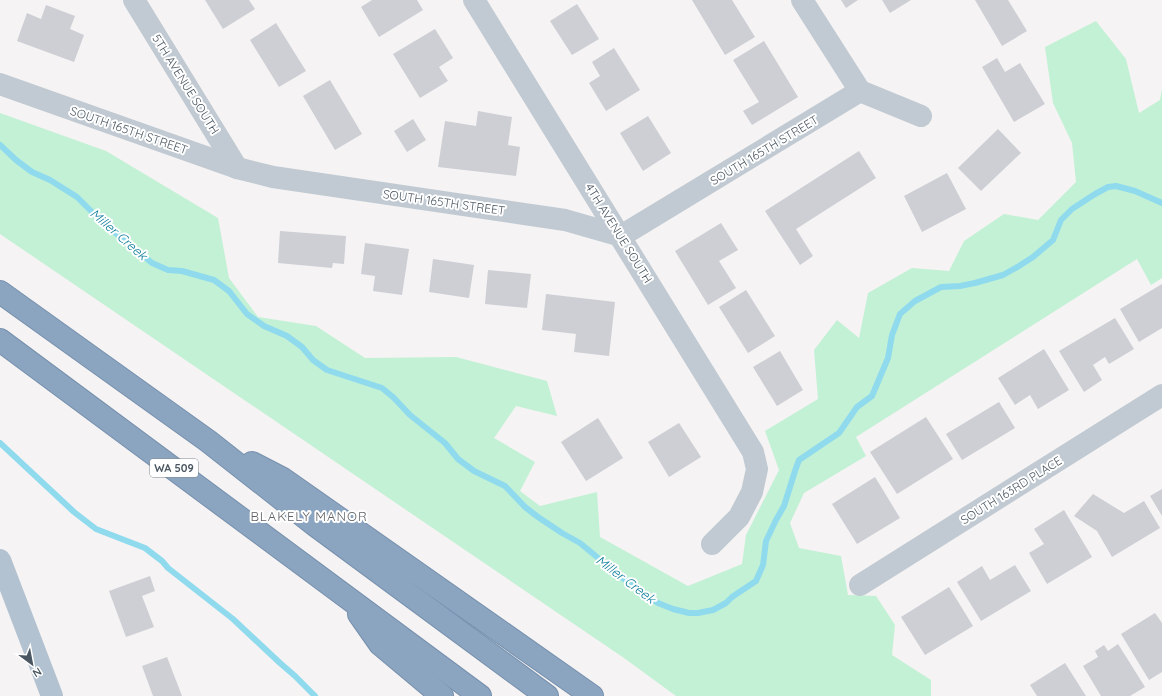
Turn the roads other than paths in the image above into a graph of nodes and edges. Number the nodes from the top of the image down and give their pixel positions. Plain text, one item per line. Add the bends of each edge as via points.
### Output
1 (134, 0) edge
2 (474, 0) edge
3 (802, 0) edge
4 (0, 84) edge
5 (860, 91) junction
6 (921, 116) dead end
7 (237, 168) junction
8 (621, 236) junction
9 (0, 292) edge
10 (0, 340) edge
11 (1162, 395) edge
12 (208, 441) junction
13 (712, 544) dead end
14 (0, 560) edge
15 (860, 585) dead end
16 (347, 597) junction
17 (52, 696) edge
18 (442, 696) edge
19 (480, 696) edge
20 (547, 696) edge
21 (592, 696) edge

1 - 7 street, 5TH AVENUE SOUTH
2 - 8 street, 4TH AVENUE SOUTH
3 - 5 street
4 - 7 street, SOUTH 165TH STREET
5 - 6 street
5 - 8 street, SOUTH 165TH STREET
7 - 8 street, SOUTH 165TH STREET via 272,177 565,220
8 - 13 street, 4TH AVENUE SOUTH via 753,452 757,469 752,492 739,517
9 - 12 highway
10 - 16 highway, WA 509
11 - 15 street, SOUTH 163RD PLACE
12 - 20 highway via 315,526
12 - 21 highway via 283,479
14 - 17 main road
16 - 18 highway via 380,644
16 - 19 highway, WA 509

